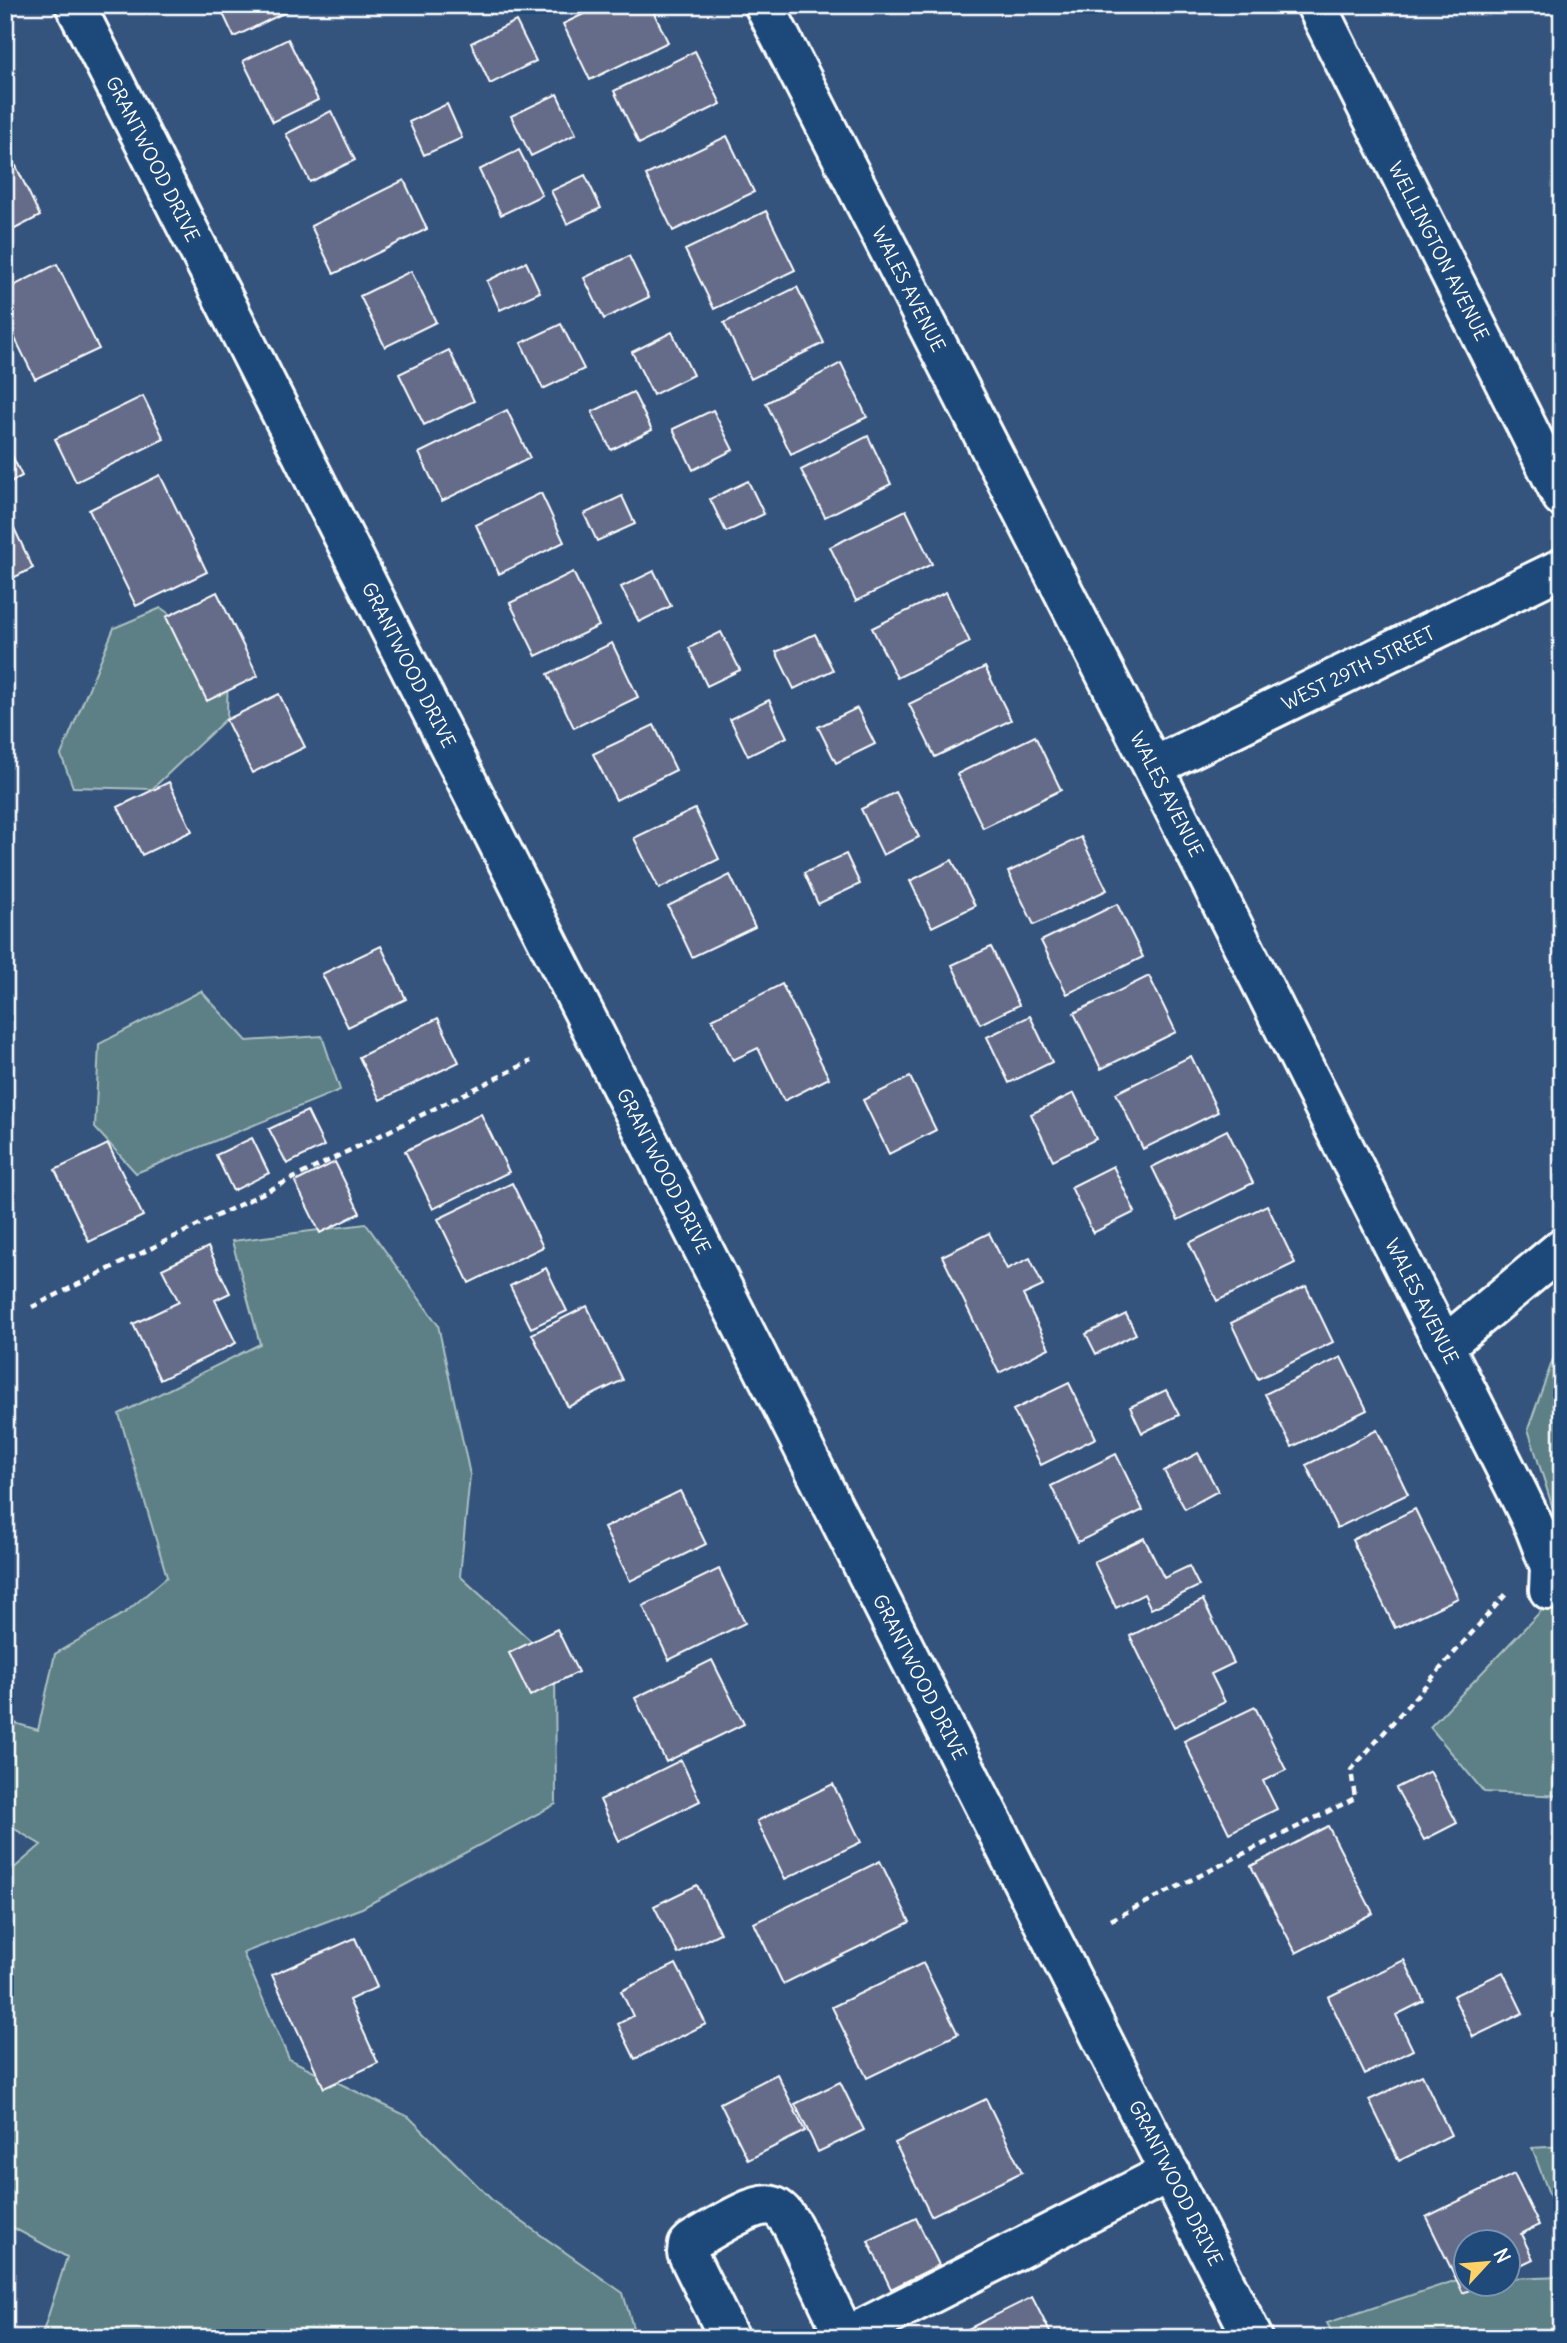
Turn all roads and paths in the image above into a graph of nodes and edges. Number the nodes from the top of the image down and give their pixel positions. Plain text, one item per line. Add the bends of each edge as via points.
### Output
1 (75, 5) edge
2 (764, 5) edge
3 (1316, 5) edge
4 (1562, 496) edge
5 (1562, 568) edge
6 (1153, 767) junction
7 (531, 1061) dead end
8 (1562, 1248) edge
9 (32, 1307) dead end
10 (1444, 1346) junction
11 (1532, 1587) joint
12 (1111, 1920) dead end
13 (1170, 2172) junction
14 (845, 2337) edge
15 (729, 2338) edge
16 (1254, 2338) edge

1 - 13 street, GRANTWOOD DRIVE
2 - 6 street, WALES AVENUE
3 - 4 street, WELLINGTON AVENUE
5 - 6 street, WEST 29TH STREET
6 - 10 street, WALES AVENUE
7 - 9 path
8 - 10 street
10 - 11 street, WALES AVENUE via 1550,1567
11 - 12 path via 1351,1770 1356,1798
13 - 14 street
13 - 16 street, GRANTWOOD DRIVE
14 - 15 street via 792,2225 771,2205 757,2206 688,2245 687,2253

